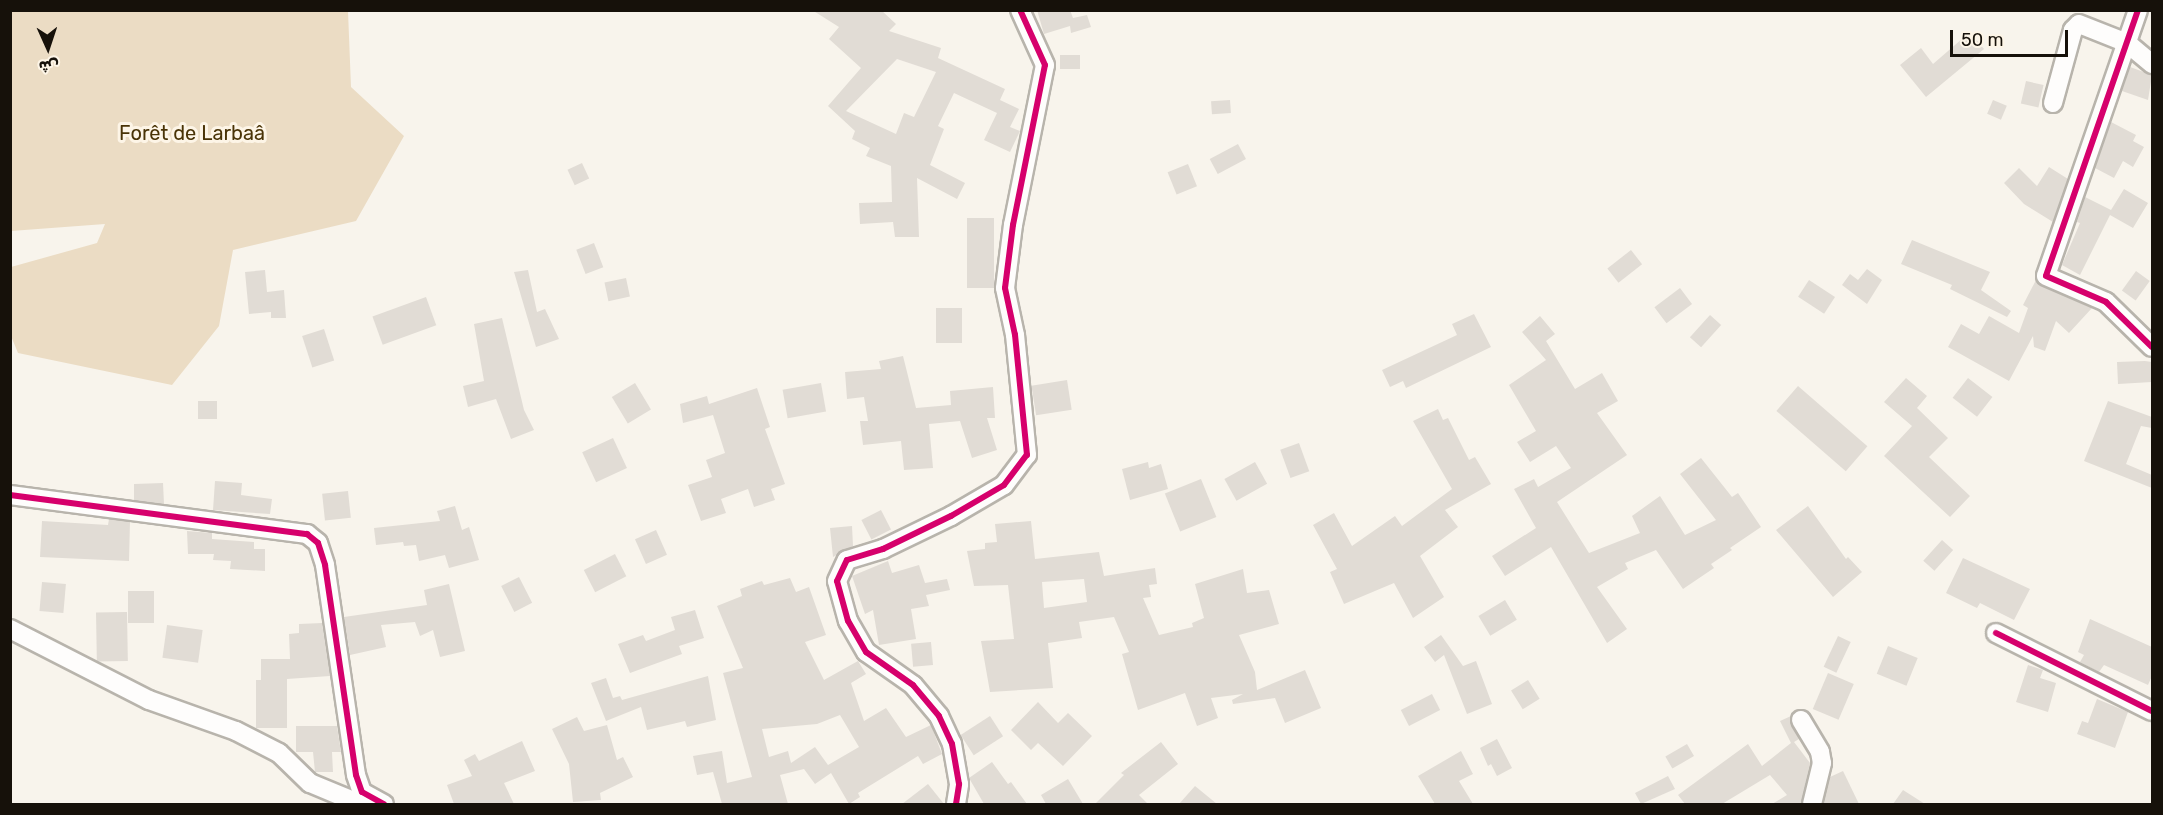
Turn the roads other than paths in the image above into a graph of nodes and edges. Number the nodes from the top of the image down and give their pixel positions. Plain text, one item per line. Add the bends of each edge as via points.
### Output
1 (1020, 10) edge
2 (2138, 10) edge
3 (2127, 43) junction
4 (2152, 64) edge
5 (2053, 103) dead end
6 (2152, 347) edge
7 (10, 495) edge
8 (10, 629) edge
9 (1996, 633) dead end
10 (2152, 711) edge
11 (1801, 720) dead end
12 (379, 802) edge
13 (956, 804) edge
14 (1812, 804) edge

1 - 13 street via 1045,65 1013,225 1005,288 1015,335 1027,455 1004,485 892,544 847,560 837,581 848,621 866,651 913,685 939,716 952,744 959,784
2 - 3 street
3 - 4 street
3 - 5 street via 2079,24 2073,30
3 - 6 street via 2046,276 2106,302
7 - 12 street via 307,534 318,543 325,565 356,775 362,792
8 - 12 street via 149,700 236,731 279,753 310,783 351,800
9 - 10 street
11 - 14 street via 1820,752 1822,763

